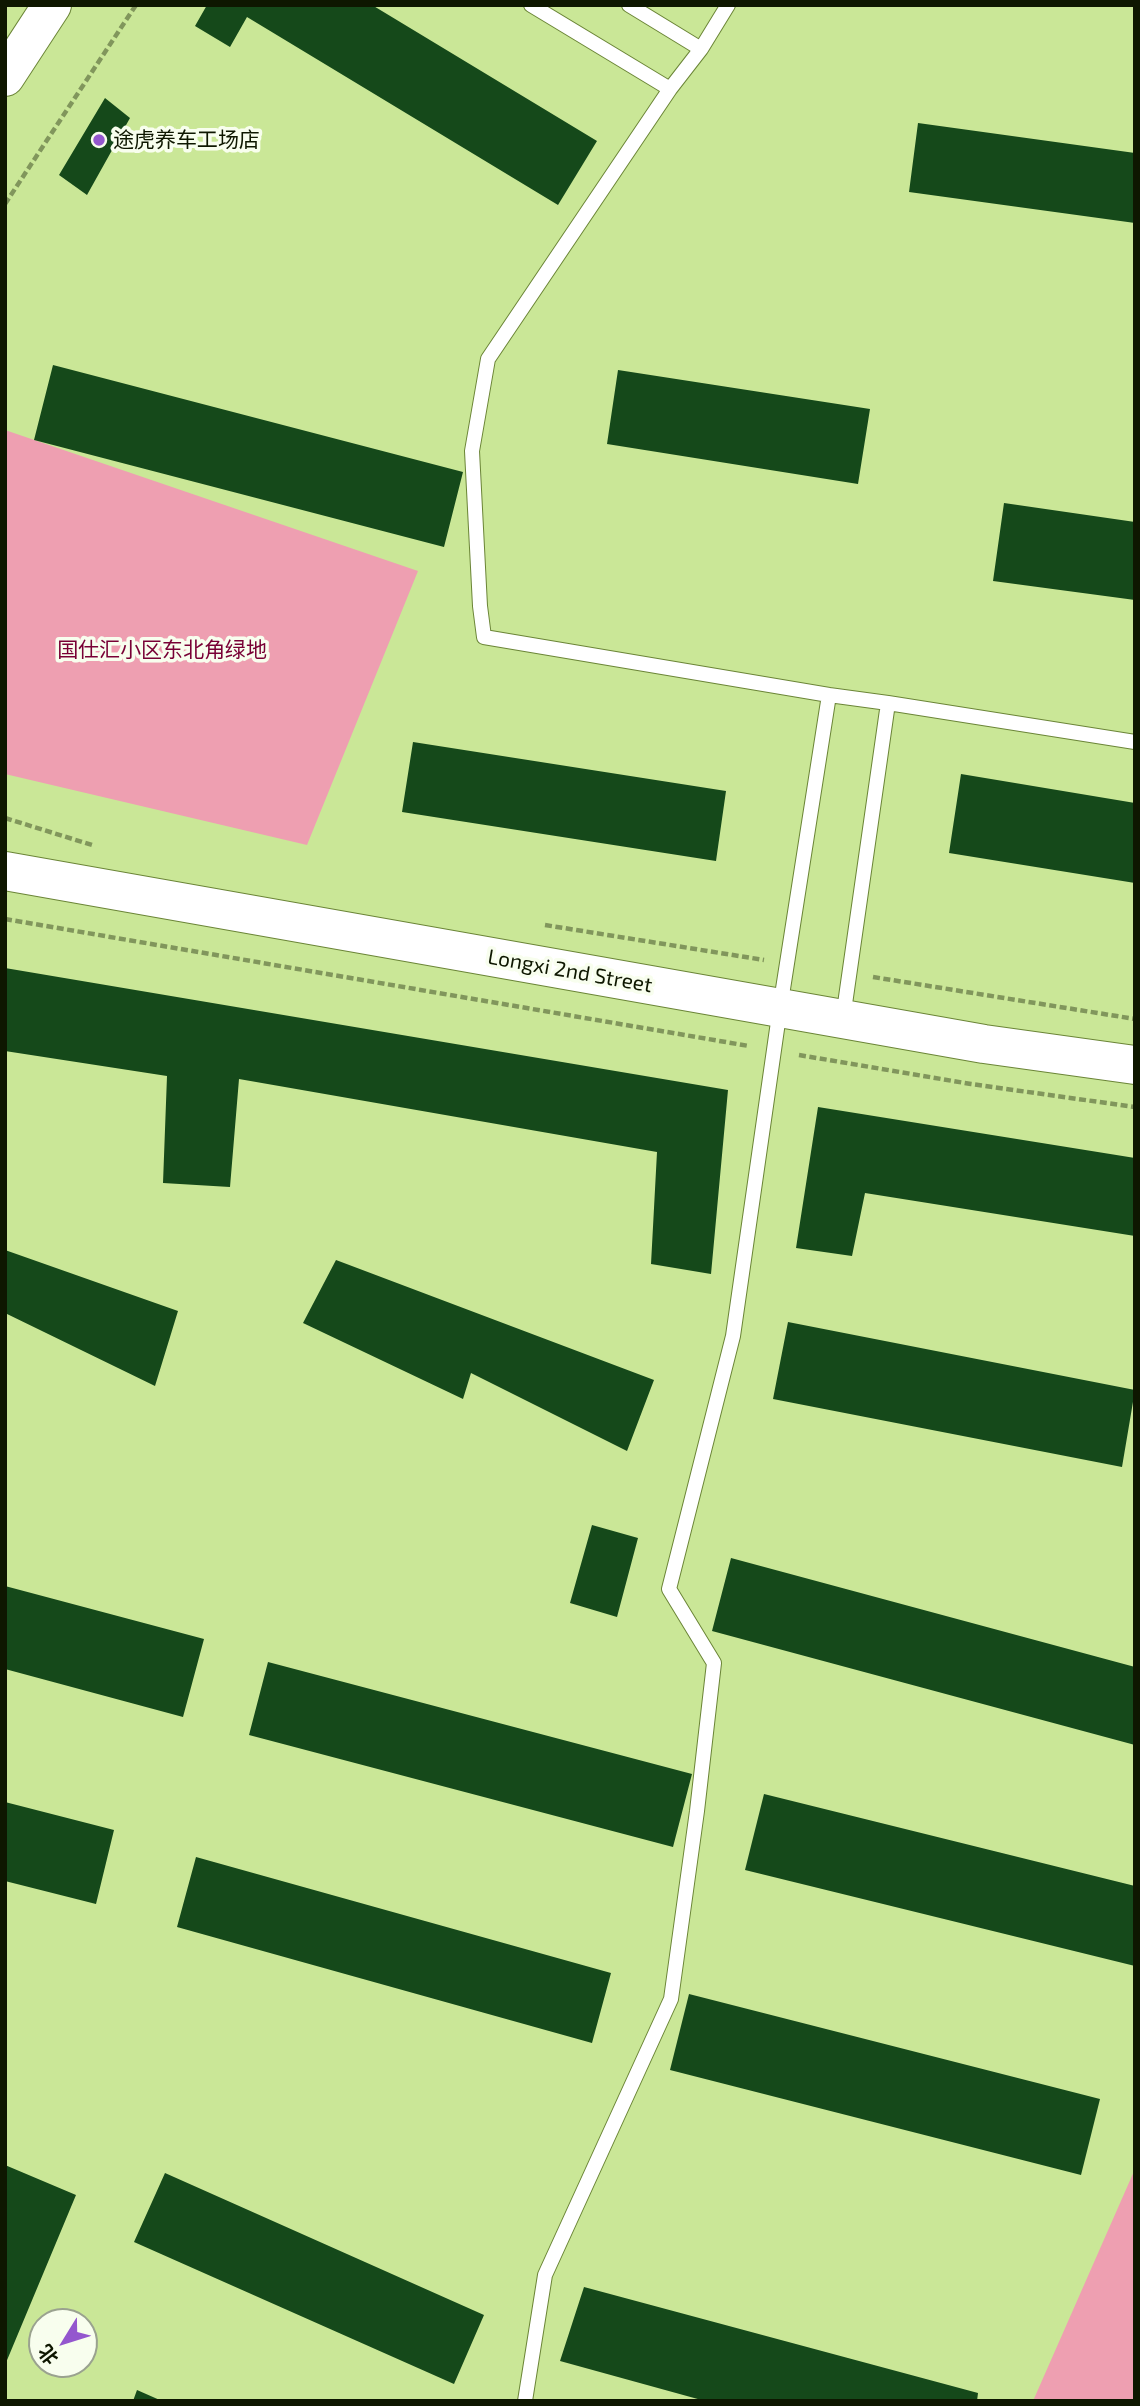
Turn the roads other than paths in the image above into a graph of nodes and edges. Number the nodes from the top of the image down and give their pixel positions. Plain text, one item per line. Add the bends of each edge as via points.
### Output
1 (52, 5) edge
2 (531, 5) edge
3 (629, 5) edge
4 (728, 5) edge
5 (701, 49) junction
6 (5, 77) edge
7 (670, 89) junction
8 (829, 695) junction
9 (888, 702) junction
10 (1135, 742) edge
11 (5, 870) edge
12 (780, 1008) junction
13 (843, 1019) junction
14 (1135, 1065) edge
15 (525, 2401) edge

1 - 6 street
2 - 7 lane
3 - 5 lane
4 - 5 lane
5 - 7 lane
7 - 8 lane via 488,359 472,451 484,637
8 - 9 lane
8 - 12 lane
9 - 10 lane
9 - 13 lane
11 - 12 street, Longxi 2nd Street
12 - 13 street, Longxi 2nd Street
12 - 15 lane via 733,1336 669,1589 713,1663 671,1999 545,2275
13 - 14 street, Longxi 2nd Street

